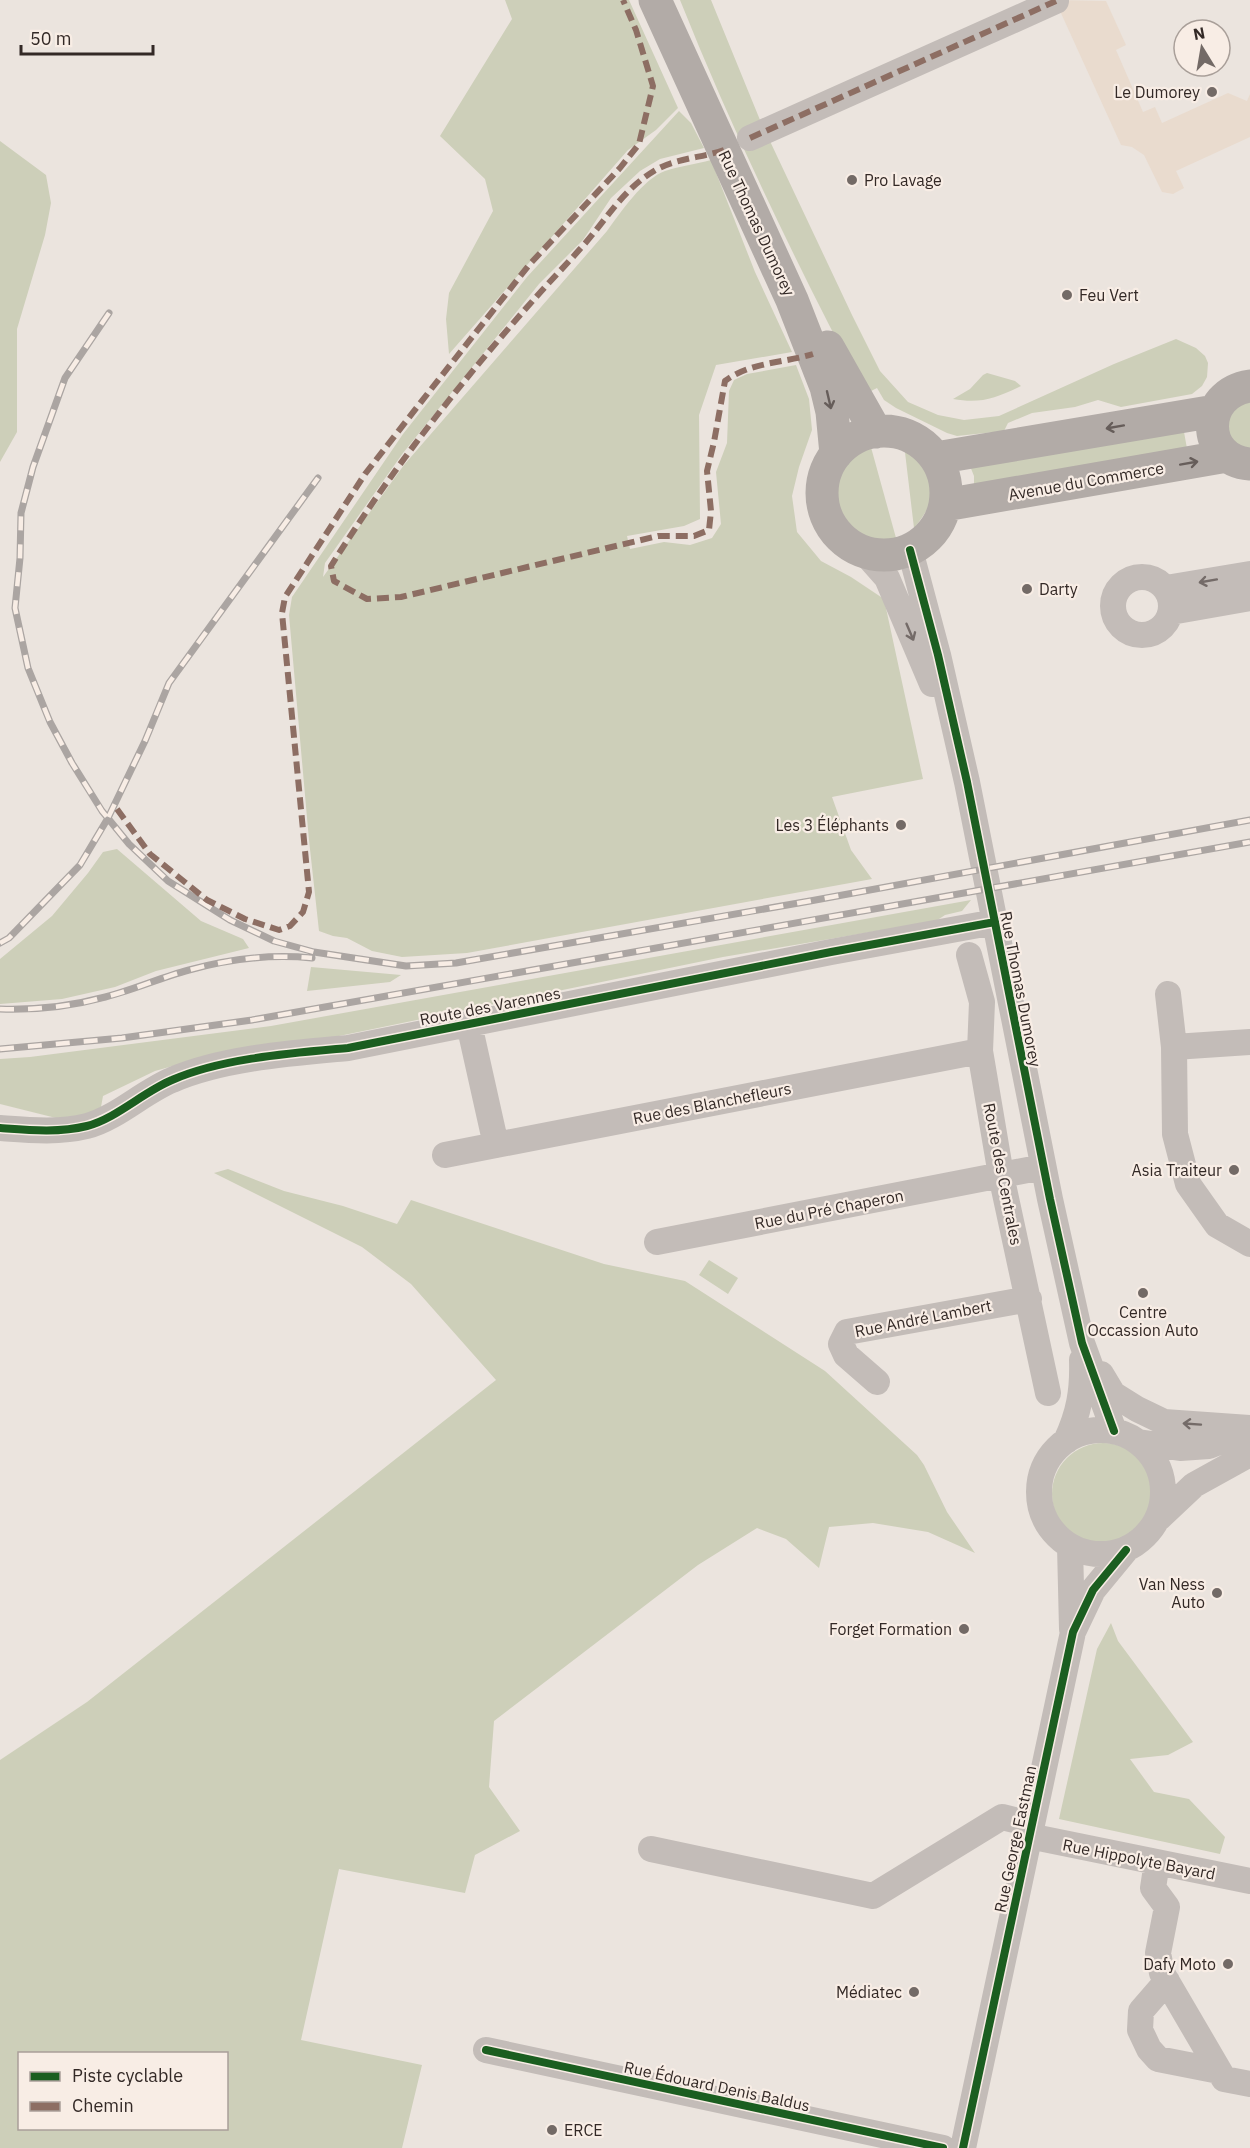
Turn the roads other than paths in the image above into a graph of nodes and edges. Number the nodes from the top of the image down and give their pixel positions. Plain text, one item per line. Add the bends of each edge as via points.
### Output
1 (655, 0) edge
2 (673, 0) edge
3 (1056, 1) edge
4 (750, 138) dead end
5 (1250, 386) edge
6 (1215, 411) junction
7 (876, 432) junction
8 (836, 454) junction
9 (936, 458) junction
10 (1244, 466) edge
11 (945, 506) junction
12 (910, 550) junction
13 (864, 552) junction
14 (1250, 574) edge
15 (1250, 598) edge
16 (960, 750) junction
17 (995, 922) junction
18 (969, 954) dead end
19 (1168, 994) dead end
20 (469, 1024) junction
21 (1250, 1042) edge
22 (1174, 1047) junction
23 (980, 1051) junction
24 (0, 1128) edge
25 (496, 1145) junction
26 (445, 1155) dead end
27 (1043, 1167) junction
28 (1000, 1175) junction
29 (657, 1242) dead end
30 (1250, 1244) edge
31 (1029, 1299) junction
32 (1082, 1343) junction
33 (877, 1382) dead end
34 (1048, 1393) dead end
35 (1250, 1429) edge
36 (1114, 1431) junction
37 (1066, 1441) junction
38 (1138, 1442) junction
39 (1250, 1454) edge
40 (1159, 1518) junction
41 (1070, 1546) junction
42 (1126, 1550) junction
43 (1072, 1632) junction
44 (1030, 1830) junction
45 (651, 1849) dead end
46 (1157, 1862) junction
47 (1250, 1881) edge
48 (1167, 1981) junction
49 (486, 2049) dead end
50 (1219, 2071) junction
51 (1250, 2084) edge
52 (943, 2148) edge
53 (963, 2148) edge

1 -> 8 main road, Rue Thomas Dumorey via 792,300 826,387
2 - 7 main road, Rue Thomas Dumorey via 797,282
3 - 4 street
5 - 6 main road via 1231,392
6 -> 9 main road
6 - 10 main road via 1212,423 1219,447
7 - 8 main road via 854,439
7 - 9 main road via 909,436
8 - 13 main road via 826,471 824,510 846,543
9 - 11 main road via 946,489
11 -> 10 main road, Avenue du Commerce
11 - 12 main road via 938,524
12 - 13 main road via 887,555
12 - 16 street, Rue Thomas Dumorey
13 -> 16 street, Rue Thomas Dumorey via 887,578
14 -> 15 street via 1168,600
16 - 17 street, Rue Thomas Dumorey
17 - 20 street, Route des Varennes
17 - 27 street, Rue Thomas Dumorey
18 - 23 street, Route des Centrales via 982,1002
19 - 22 street
20 - 24 street, Route des Varennes via 348,1048 218,1066 172,1079 88,1126 60,1130
20 - 25 street
21 - 22 street
22 - 30 street via 1175,1134 1188,1184 1217,1225
23 - 25 street, Rue des Blanchefleurs
23 - 28 street, Route des Centrales
25 - 26 street, Rue des Blanchefleurs
27 - 28 street, Rue du Pré Chaperon
27 - 32 street, Rue Thomas Dumorey
28 - 29 street, Rue du Pré Chaperon
28 - 31 street, Route des Centrales
31 - 33 street, Rue André Lambert via 847,1332 841,1344 846,1355
31 - 34 street, Route des Centrales
35 -> 32 street via 1164,1422 1137,1409 1113,1395
32 - 36 street, Rue Thomas Dumorey
32 - 37 street, Rue Thomas Dumorey via 1080,1402
35 - 38 street via 1209,1446 1180,1448
36 - 37 street via 1089,1431
36 - 38 street
37 - 41 street via 1046,1465 1039,1495 1043,1515 1054,1533
38 - 40 street via 1153,1457 1162,1476 1164,1497
39 - 40 street via 1194,1485
40 - 42 street via 1145,1537
41 - 42 street via 1098,1555
41 - 43 street, Rue George Eastman
42 - 43 street, Rue George Eastman via 1094,1590
43 - 44 street, Rue George Eastman
44 - 45 street, Rue Hippolyte Bayard via 1002,1817 873,1896
44 - 46 street, Rue Hippolyte Bayard
44 - 53 street, Rue George Eastman
46 - 47 street, Rue Hippolyte Bayard
46 - 48 street via 1154,1888 1167,1907 1158,1953
48 - 50 street
48 - 50 street via 1142,2011 1140,2030 1149,2049 1158,2058
49 - 52 street, Rue Édouard Denis Baldus
50 - 51 street via 1224,2079

